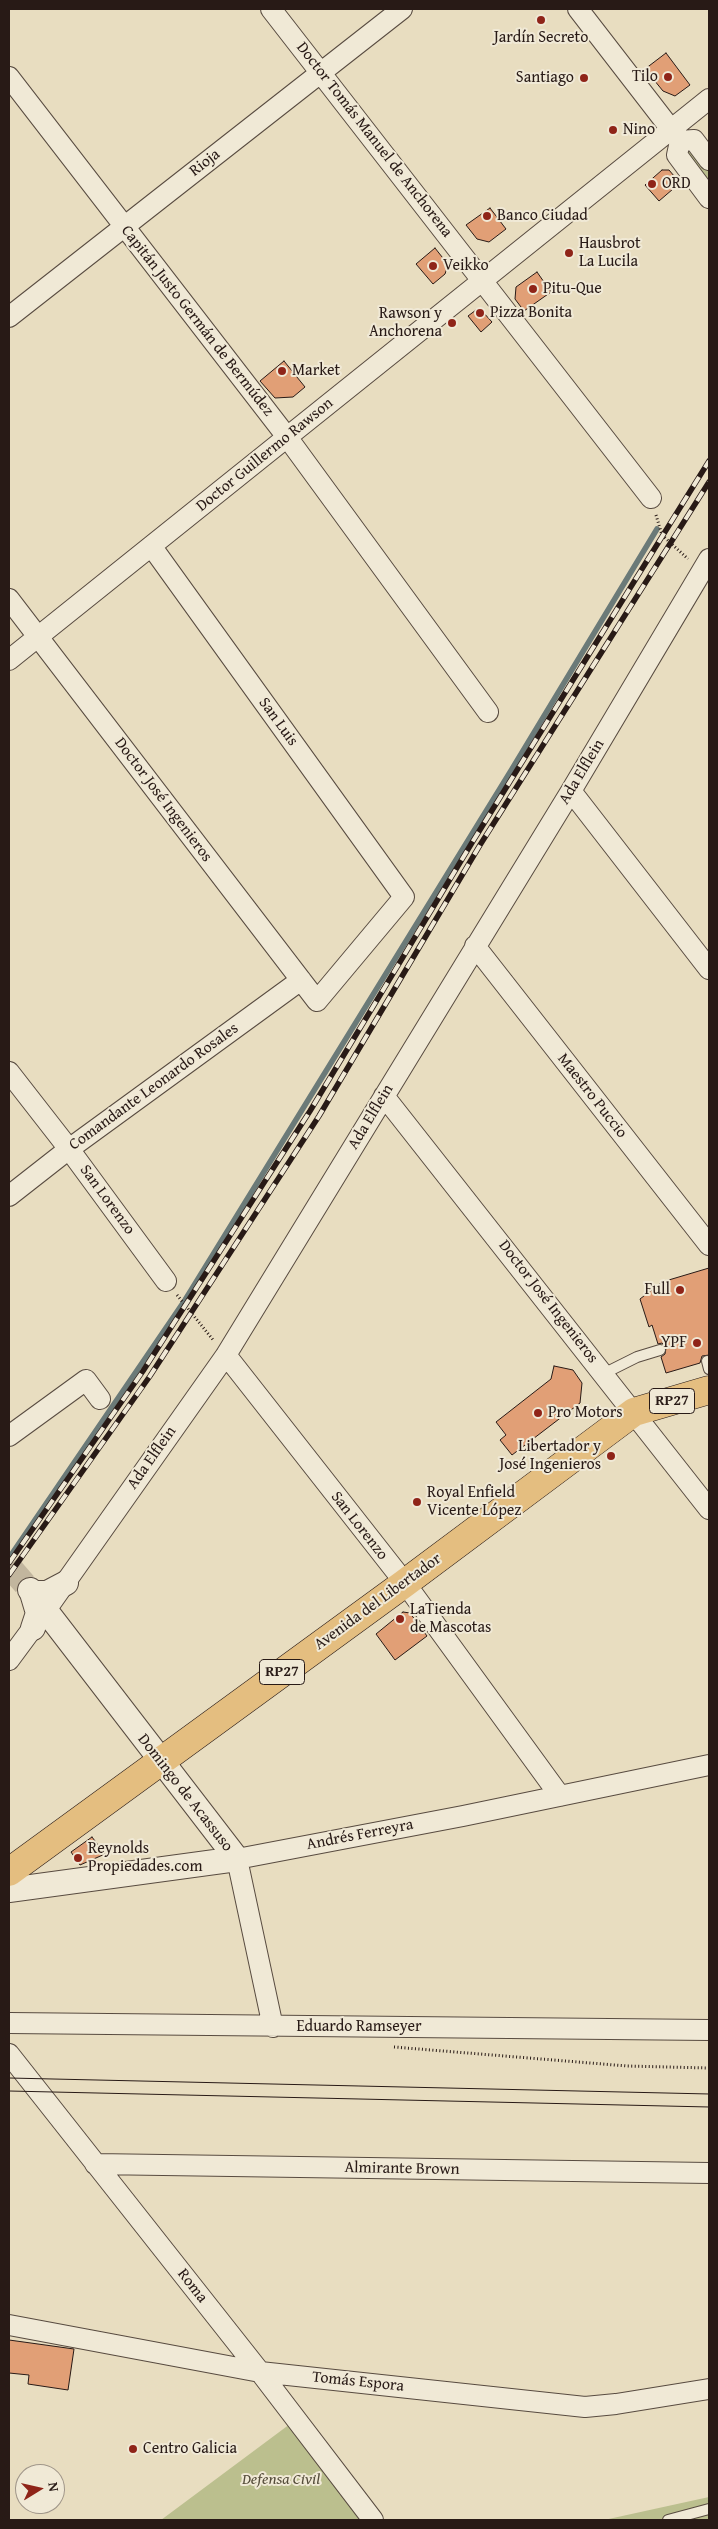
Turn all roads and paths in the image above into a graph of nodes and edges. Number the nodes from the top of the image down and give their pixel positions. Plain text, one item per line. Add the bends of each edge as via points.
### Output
1 (271, 9) edge
2 (402, 9) edge
3 (578, 9) edge
4 (321, 73) junction
5 (9, 77) edge
6 (709, 99) edge
7 (675, 135) junction
8 (709, 160) edge
9 (709, 198) edge
10 (124, 226) junction
11 (482, 280) junction
12 (9, 317) edge
13 (287, 437) junction
14 (651, 498) joint
15 (152, 548) junction
16 (707, 570) edge
17 (9, 599) edge
18 (39, 637) junction
19 (9, 660) edge
20 (488, 712) dead end
21 (570, 791) junction
22 (475, 946) junction
23 (709, 969) edge
24 (301, 980) junction
25 (317, 1001) joint
26 (9, 1072) edge
27 (384, 1096) junction
28 (69, 1149) junction
29 (9, 1196) edge
30 (709, 1245) edge
31 (166, 1281) joint
32 (660, 1350) dead end
33 (226, 1355) junction
34 (604, 1374) junction
35 (709, 1390) edge
36 (100, 1398) dead end
37 (634, 1412) junction
38 (9, 1436) edge
39 (709, 1509) edge
40 (66, 1582) joint
41 (405, 1584) junction
42 (35, 1605) junction
43 (9, 1660) edge
44 (159, 1760) junction
45 (709, 1765) edge
46 (560, 1796) junction
47 (237, 1859) junction
48 (9, 1872) edge
49 (9, 1890) edge
50 (9, 2023) edge
51 (273, 2027) junction
52 (383, 2028) junction
53 (709, 2030) edge
54 (9, 2054) edge
55 (709, 2068) edge
56 (95, 2164) junction
57 (709, 2173) edge
58 (9, 2325) edge
59 (260, 2372) junction
60 (709, 2389) edge
61 (709, 2509) edge
62 (373, 2520) edge
63 (668, 2520) edge

1 - 4 street, Doctor Tomás Manuel de Anchorena
2 - 4 street, Rioja
3 - 7 street
4 - 10 street, Rioja
4 - 11 street, Doctor Tomás Manuel de Anchorena
5 - 10 street, Capitán Justo Germán de Bermúdez
6 - 7 street, Doctor Guillermo Rawson
7 - 8 street via 694,140
7 - 9 street via 677,155
7 - 11 street, Doctor Guillermo Rawson
10 - 12 street, Rioja
10 - 13 street, Capitán Justo Germán de Bermúdez
11 - 13 street, Doctor Guillermo Rawson
11 - 14 street, Doctor Tomás Manuel de Anchorena
13 - 15 street, Doctor Guillermo Rawson
13 - 20 street, Capitán Justo Germán de Bermúdez
14 - 16 path via 662,535
15 - 18 street, Doctor Guillermo Rawson
15 - 25 street, San Luis via 404,897
16 - 21 street, Ada Elflein
17 - 18 street, Doctor José Ingenieros
18 - 19 street, Doctor Guillermo Rawson
18 - 24 street, Doctor José Ingenieros
21 - 22 street, Ada Elflein
21 - 23 street
22 - 27 street, Ada Elflein
22 - 30 street, Maestro Puccio
24 - 25 street, Doctor José Ingenieros
24 - 28 street, Comandante Leonardo Rosales
26 - 28 street, San Lorenzo
27 - 33 street, Ada Elflein
27 - 34 street, Doctor José Ingenieros
28 - 29 street, Comandante Leonardo Rosales
28 - 31 street, San Lorenzo
31 - 33 path
32 - 34 lane via 637,1357
33 - 40 street, Ada Elflein
33 - 41 street, San Lorenzo
34 - 37 street, Doctor José Ingenieros
35 - 37 main road, Avenida del Libertador / RP27
36 - 38 street via 86,1380
37 - 39 street, Doctor José Ingenieros
37 - 41 main road, Avenida del Libertador / RP27
40 - 42 street
41 - 44 main road, Avenida del Libertador / RP27
41 - 46 street, San Lorenzo
42 - 43 street
42 - 44 street, Domingo de Acassuso
44 - 47 street, Domingo de Acassuso
44 - 48 main road, Avenida del Libertador / RP27
45 - 46 street, Andrés Ferreyra
46 - 47 street, Andrés Ferreyra
47 - 49 street, Andrés Ferreyra
47 - 51 street, Domingo de Acassuso
50 - 51 street, Eduardo Ramseyer
51 - 52 street, Eduardo Ramseyer
52 - 53 street, Eduardo Ramseyer
52 - 55 path via 392,2047 626,2066
54 - 56 street, Roma via 36,2099
56 - 57 street, Almirante Brown
56 - 59 street, Roma
58 - 59 street, Tomás Espora
59 - 60 street, Tomás Espora via 585,2407
59 - 62 street, Roma
61 - 63 lane

